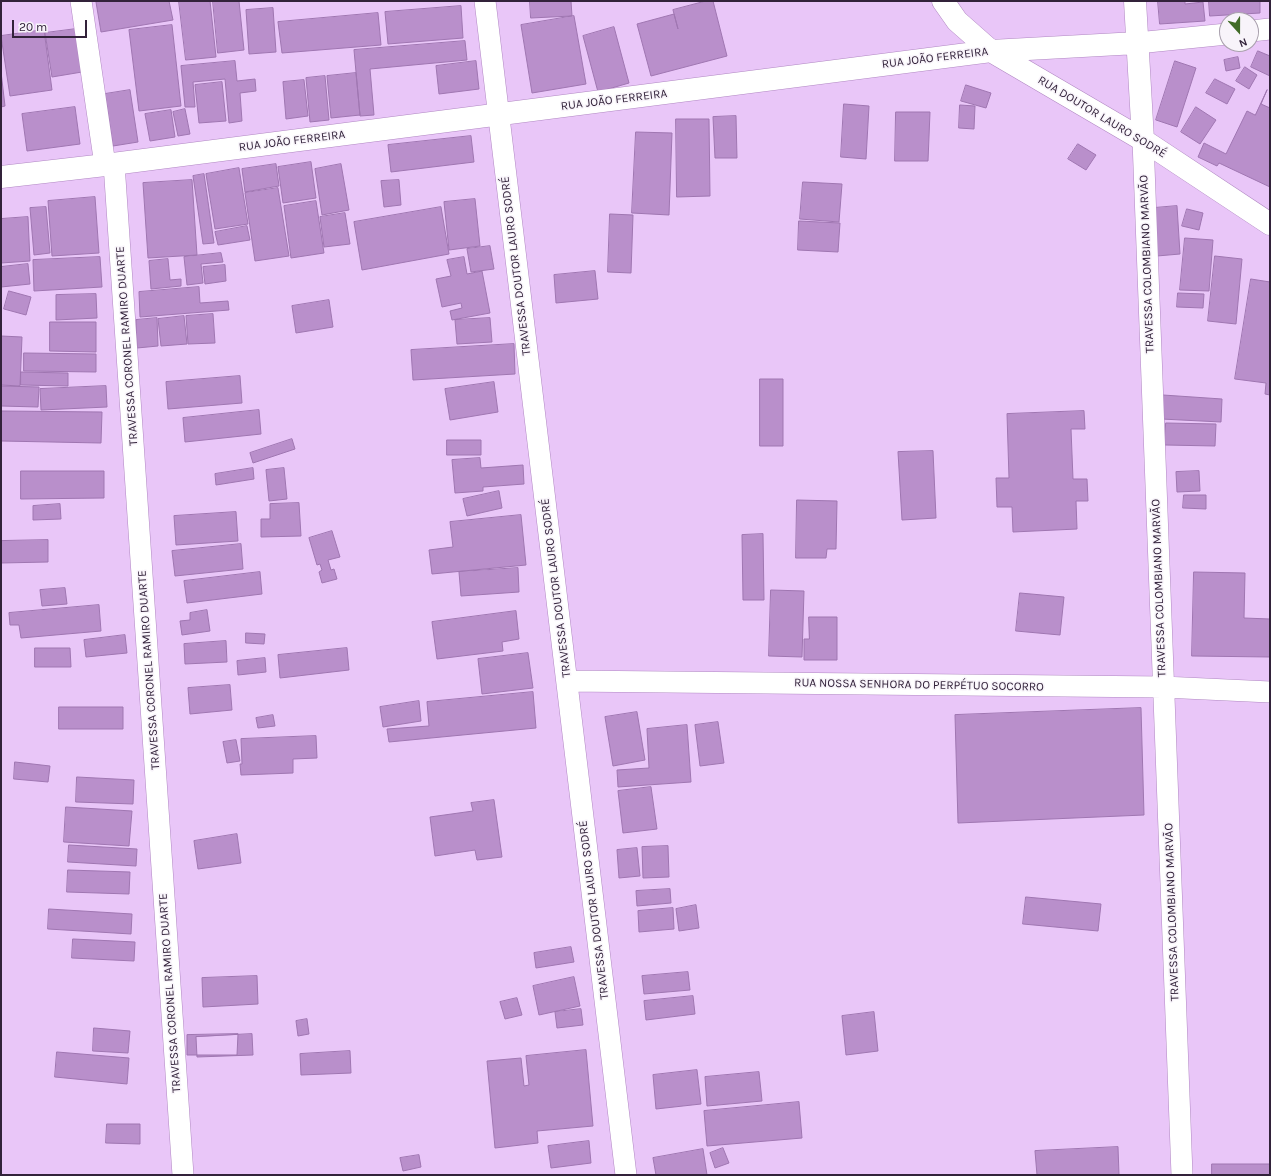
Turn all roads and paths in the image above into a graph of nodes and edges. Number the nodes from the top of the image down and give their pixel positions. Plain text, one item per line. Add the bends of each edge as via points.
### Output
1 (81, 1) edge
2 (485, 1) edge
3 (943, 1) edge
4 (1135, 1) edge
5 (1270, 29) edge
6 (1259, 30) edge
7 (1219, 35) edge
8 (1137, 43) junction
9 (991, 51) junction
10 (498, 115) junction
11 (1143, 140) junction
12 (109, 165) junction
13 (1, 177) edge
14 (1270, 224) edge
15 (567, 681) junction
16 (1163, 687) junction
17 (1270, 692) edge
18 (183, 1175) edge
19 (626, 1175) edge
20 (1182, 1175) edge

1 - 12 street, TRAVESSA CORONEL RAMIRO DUARTE
2 - 10 street, TRAVESSA DOUTOR LAURO SODRÉ
3 - 9 street, RUA DOUTOR LAURO SODRÉ via 958,21
4 - 8 street, TRAVESSA COLOMBIANO MARVÃO
5 - 6 street
7 - 8 street, RUA JOÃO FERREIRA
8 - 9 street, RUA JOÃO FERREIRA
8 - 11 street, TRAVESSA COLOMBIANO MARVÃO
9 - 10 street, RUA JOÃO FERREIRA
9 - 11 street, RUA DOUTOR LAURO SODRÉ
10 - 12 street, RUA JOÃO FERREIRA
10 - 15 street, TRAVESSA DOUTOR LAURO SODRÉ
11 - 14 street, RUA DOUTOR LAURO SODRÉ
11 - 16 street, TRAVESSA COLOMBIANO MARVÃO
12 - 13 street, RUA JOÃO FERREIRA
12 - 18 street, TRAVESSA CORONEL RAMIRO DUARTE
15 - 16 street, RUA NOSSA SENHORA DO PERPÉTUO SOCORRO
15 - 19 street, TRAVESSA DOUTOR LAURO SODRÉ
16 - 17 street, RUA NOSSA SENHORA DO PERPÉTUO SOCORRO
16 - 20 street, TRAVESSA COLOMBIANO MARVÃO

